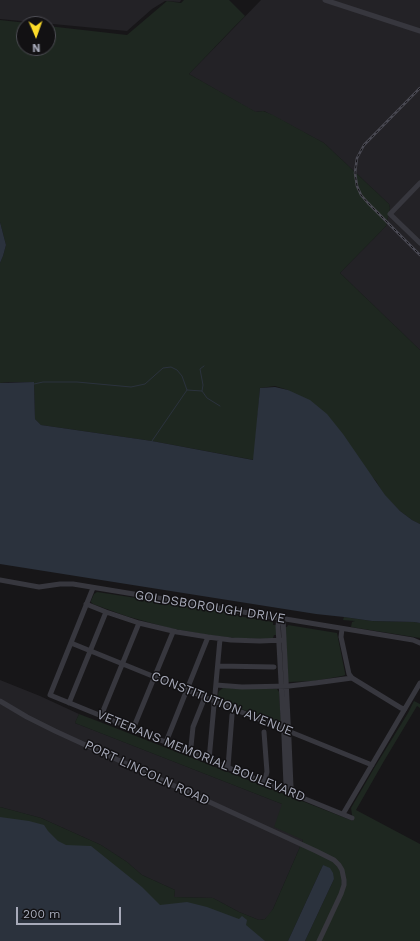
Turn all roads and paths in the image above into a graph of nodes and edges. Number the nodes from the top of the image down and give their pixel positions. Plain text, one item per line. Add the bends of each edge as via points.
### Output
1 (325, 0) edge
2 (420, 31) edge
3 (420, 183) edge
4 (420, 242) edge
5 (0, 580) edge
6 (93, 588) junction
7 (86, 604) junction
8 (106, 612) junction
9 (281, 619) junction
10 (139, 623) junction
11 (342, 629) junction
12 (173, 632) junction
13 (208, 637) junction
14 (220, 639) junction
15 (281, 640) junction
16 (71, 643) junction
17 (420, 643) edge
18 (90, 651) junction
19 (123, 664) junction
20 (218, 666) junction
21 (274, 667) dead end
22 (155, 677) junction
23 (352, 678) junction
24 (420, 683) edge
25 (216, 685) junction
26 (283, 686) junction
27 (187, 690) junction
28 (205, 697) junction
29 (0, 701) edge
30 (214, 701) junction
31 (69, 703) junction
32 (405, 709) junction
33 (232, 715) dead end
34 (101, 716) junction
35 (134, 729) junction
36 (286, 730) junction
37 (264, 732) dead end
38 (166, 742) junction
39 (190, 752) junction
40 (209, 760) junction
41 (372, 765) junction
42 (228, 767) junction
43 (264, 782) junction
44 (288, 791) junction
45 (343, 814) junction
46 (352, 818) dead end
47 (319, 941) edge

1 - 2 street
3 - 4 street via 390,214
5 - 6 street, GOLDSBOROUGH DRIVE via 39,587 66,584
6 - 7 street
6 - 9 street, GOLDSBOROUGH DRIVE
7 - 8 street
7 - 16 street
8 - 10 street
8 - 18 street
9 - 11 street, GOLDSBOROUGH DRIVE
9 - 15 street
10 - 12 street
10 - 19 street
11 - 17 street, GOLDSBOROUGH DRIVE
11 - 23 street via 341,637
12 - 13 street
12 - 22 street
13 - 14 street
13 - 27 street
14 - 15 street
14 - 20 street
15 - 26 street
16 - 18 street, CONSTITUTION AVENUE
16 - 31 street, VETERANS MEMORIAL BOULEVARD via 50,695
18 - 19 street, CONSTITUTION AVENUE
18 - 31 street
19 - 22 street, CONSTITUTION AVENUE
19 - 34 street
20 - 21 street
20 - 25 street
22 - 27 street, CONSTITUTION AVENUE
22 - 35 street
23 - 26 street
23 - 32 street
24 - 32 street
25 - 26 street
25 - 30 street
26 - 36 street
27 - 28 street, CONSTITUTION AVENUE
27 - 38 street
28 - 30 street, CONSTITUTION AVENUE
28 - 39 street via 193,727
29 - 47 street, PORT LINCOLN ROAD via 27,717 334,860 342,870 344,885
30 - 36 street, CONSTITUTION AVENUE
30 - 40 street
31 - 34 street, VETERANS MEMORIAL BOULEVARD
32 - 41 street
33 - 42 street
34 - 35 street, VETERANS MEMORIAL BOULEVARD
35 - 38 street, VETERANS MEMORIAL BOULEVARD
36 - 41 street, CONSTITUTION AVENUE
36 - 44 street via 291,787
37 - 43 street via 267,774
38 - 39 street, VETERANS MEMORIAL BOULEVARD
39 - 40 street, VETERANS MEMORIAL BOULEVARD
40 - 42 street, VETERANS MEMORIAL BOULEVARD
41 - 45 street
42 - 43 street, VETERANS MEMORIAL BOULEVARD
43 - 44 street, VETERANS MEMORIAL BOULEVARD
44 - 45 street, VETERANS MEMORIAL BOULEVARD
45 - 46 street, VETERANS MEMORIAL BOULEVARD

